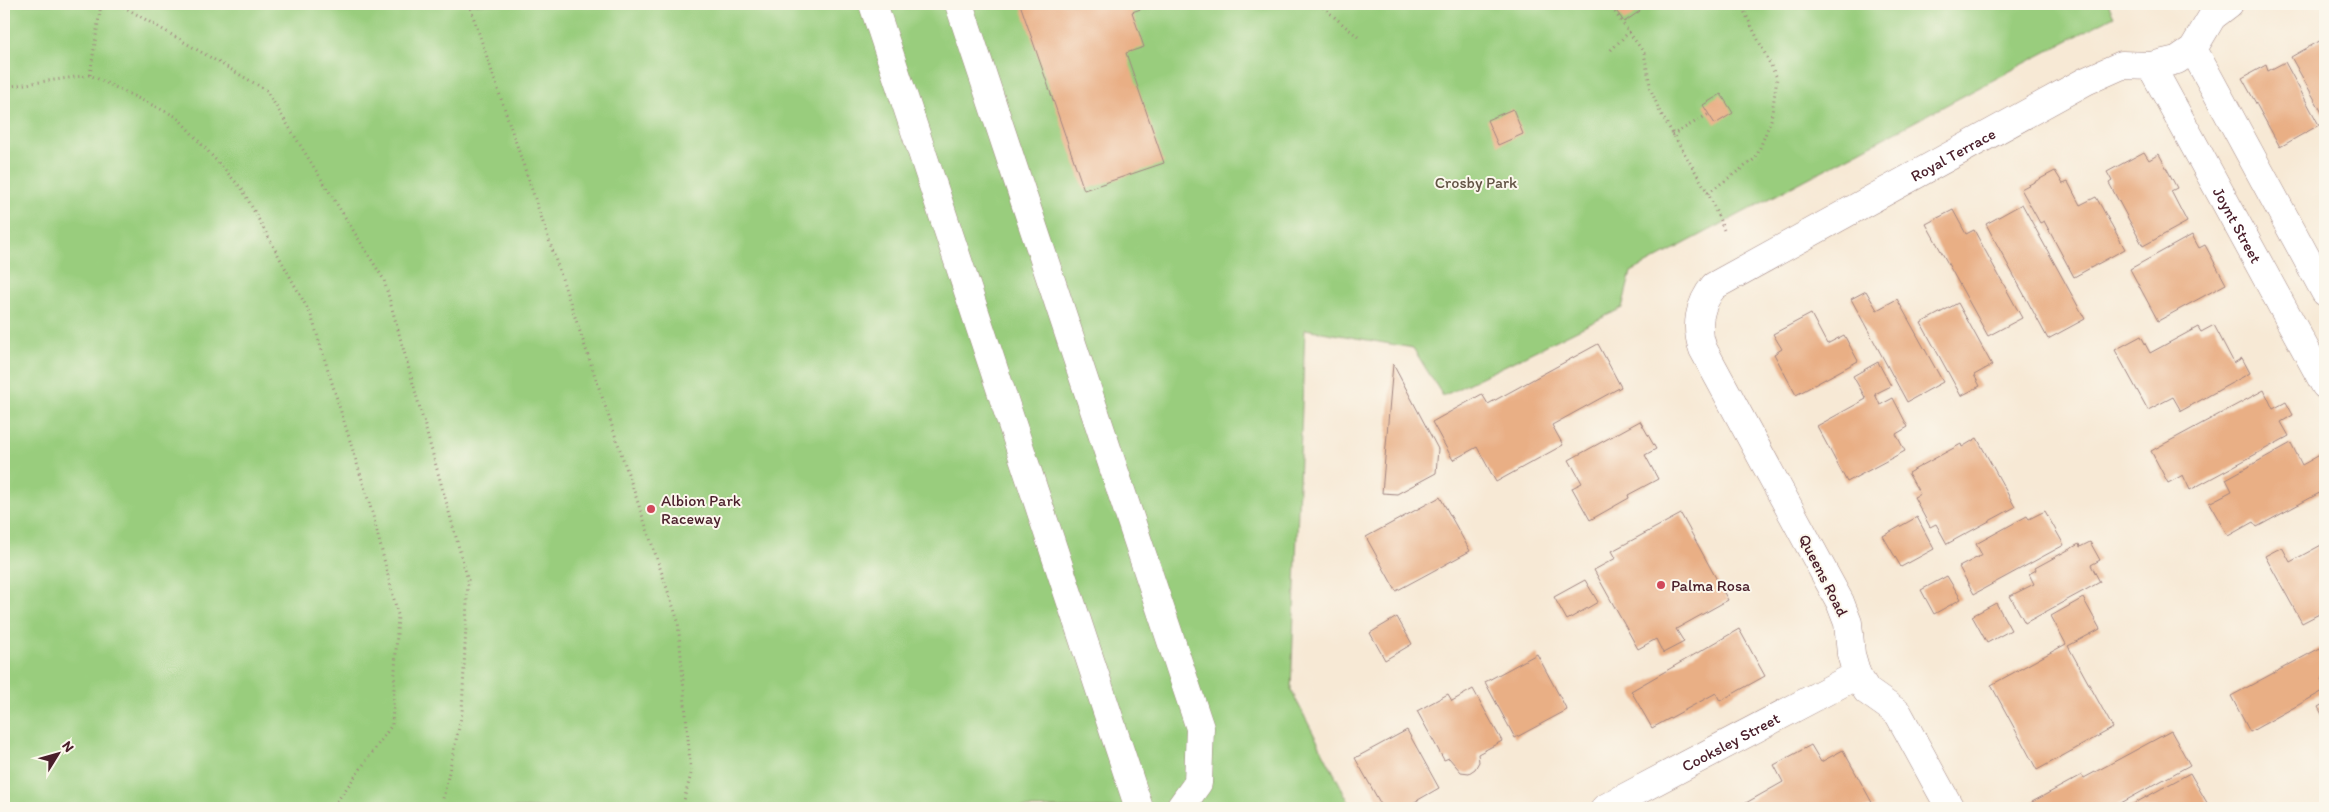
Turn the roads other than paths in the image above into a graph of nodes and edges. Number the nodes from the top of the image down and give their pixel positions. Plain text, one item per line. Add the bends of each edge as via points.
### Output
1 (873, 4) edge
2 (959, 4) edge
3 (2229, 4) edge
4 (2193, 49) junction
5 (2151, 66) junction
6 (2325, 292) edge
7 (1698, 335) joint
8 (2325, 385) edge
9 (1857, 675) junction
10 (1139, 808) edge
11 (1180, 808) edge
12 (1605, 808) edge
13 (1950, 808) edge

1 - 10 street
2 - 11 street via 1200,728 1198,783
3 - 4 street, Royal Terrace via 2212,17
4 - 5 street, Royal Terrace via 2177,60
4 - 6 street
5 - 7 street, Royal Terrace via 2122,65 2086,82 1714,286 1700,308
5 - 8 street, Joynt Street
7 - 9 street, Queens Road via 1732,407 1840,602 1848,622
9 - 12 street, Cooksley Street
9 - 13 street, Queens Road via 1867,691 1898,714

